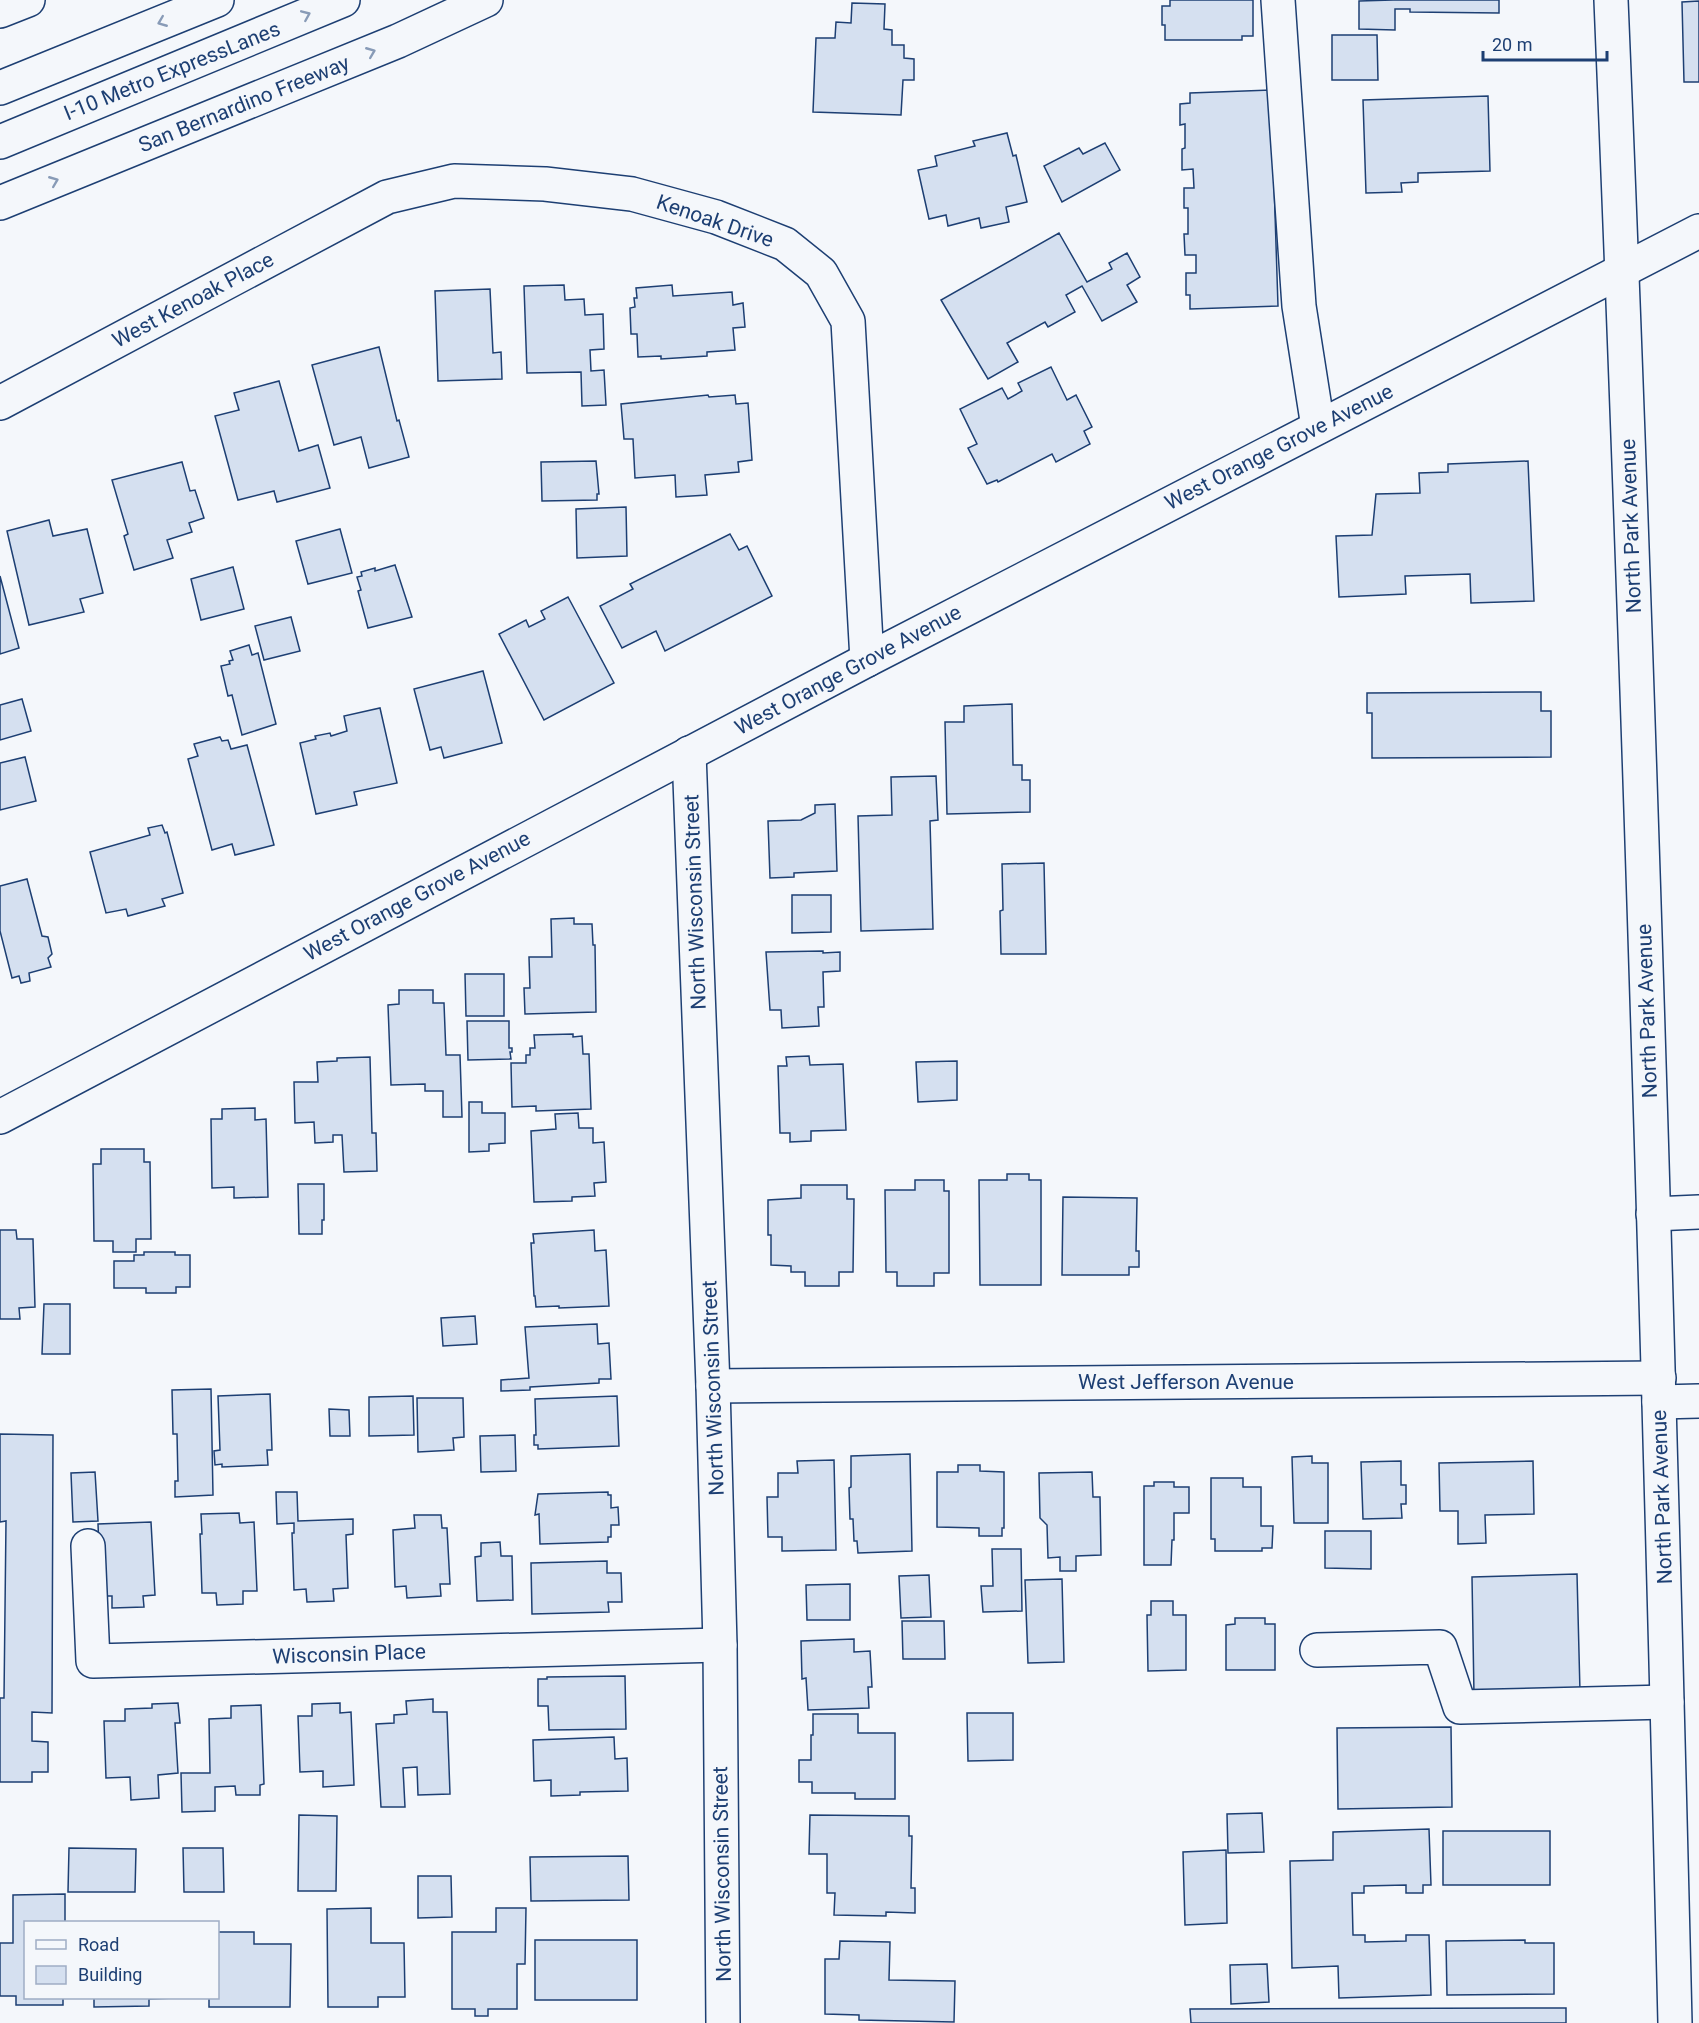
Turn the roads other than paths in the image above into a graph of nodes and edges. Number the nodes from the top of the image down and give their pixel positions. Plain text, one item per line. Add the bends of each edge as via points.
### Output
1 (28, 0) edge
2 (217, 0) edge
3 (343, 0) edge
4 (486, 0) edge
5 (1278, 0) edge
6 (1611, 0) edge
7 (0, 11) edge
8 (0, 88) edge
9 (0, 142) edge
10 (387, 197) joint
11 (0, 203) edge
12 (1699, 231) edge
13 (1622, 270) junction
14 (0, 402) edge
15 (1318, 427) junction
16 (867, 660) junction
17 (689, 753) junction
18 (0, 1117) edge
19 (1699, 1212) edge
20 (1653, 1214) junction
21 (713, 1386) junction
22 (1659, 1390) junction
23 (1699, 1401) edge
24 (88, 1546) dead end
25 (720, 1645) junction
26 (1317, 1650) dead end
27 (1667, 1702) junction
28 (723, 2023) edge
29 (1675, 2023) edge

1 - 7 main road
2 -> 8 main road
9 -> 3 main road, I-10 Metro ExpressLanes
11 -> 4 main road, San Bernardino Freeway via 398,41
5 - 15 main road via 1299,306
6 - 13 main road, North Park Avenue
10 - 14 main road, West Kenoak Place
10 - 16 main road, Kenoak Drive via 454,182 544,183 632,194 716,217 785,244 821,273 848,321
12 - 13 main road, West Orange Grove Avenue
13 - 15 main road, West Orange Grove Avenue
13 - 20 main road, North Park Avenue
15 - 16 main road, West Orange Grove Avenue
16 - 17 main road, West Orange Grove Avenue
17 - 18 main road, West Orange Grove Avenue
17 - 21 main road, North Wisconsin Street
19 - 20 main road
20 - 22 main road, North Park Avenue
21 - 22 main road, West Jefferson Avenue
21 - 25 main road, North Wisconsin Street
22 - 23 main road, West Jefferson Avenue
22 - 27 main road, North Park Avenue
24 - 25 main road, Wisconsin Place via 93,1661
25 - 28 main road, North Wisconsin Street
26 - 27 main road via 1440,1647 1460,1707
27 - 29 main road, North Park Avenue

